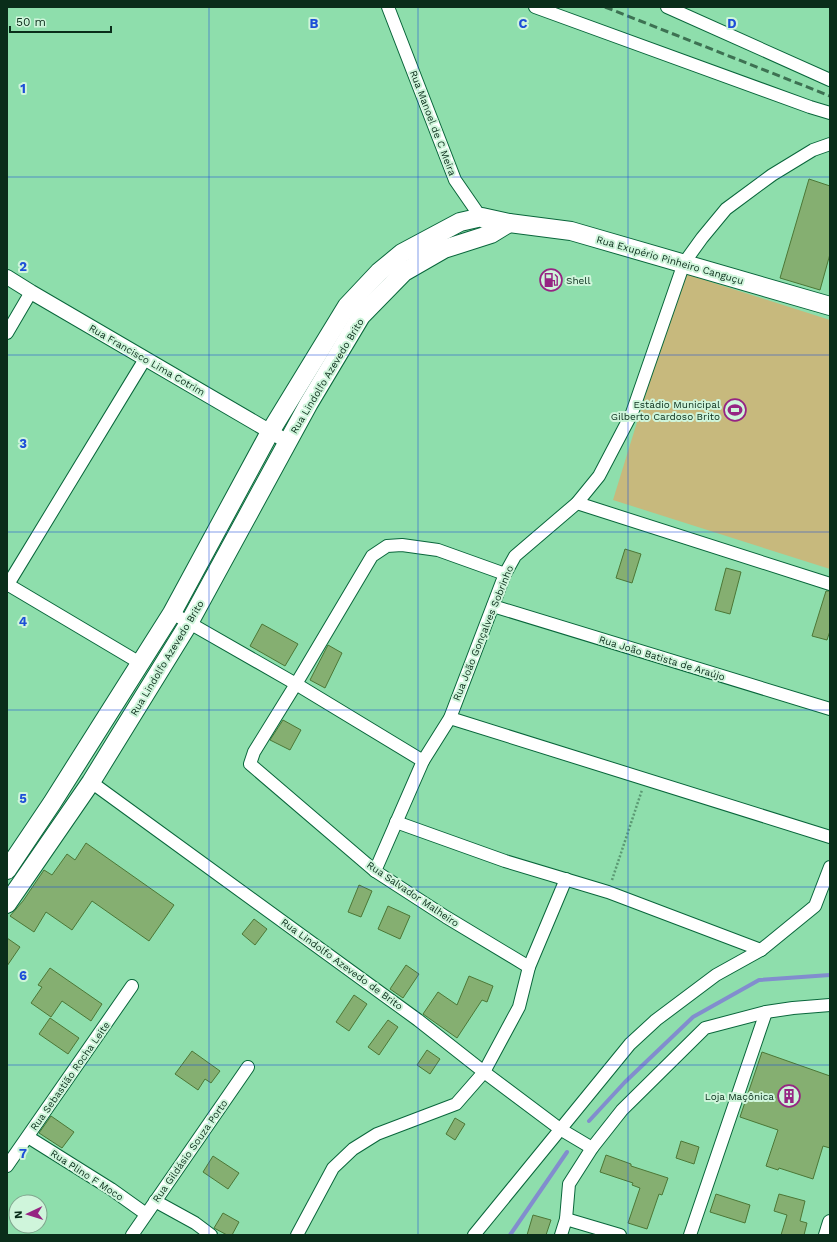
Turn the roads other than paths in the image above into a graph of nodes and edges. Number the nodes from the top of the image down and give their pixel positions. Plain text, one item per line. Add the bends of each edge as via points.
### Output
1 (388, 7) edge
2 (535, 7) edge
3 (667, 7) edge
4 (830, 80) edge
5 (830, 113) edge
6 (830, 144) edge
7 (482, 217) junction
8 (509, 223) junction
9 (491, 234) junction
10 (684, 263) junction
11 (7, 277) edge
12 (31, 292) junction
13 (830, 306) edge
14 (7, 333) edge
15 (145, 359) junction
16 (270, 432) junction
17 (288, 442) junction
18 (577, 503) junction
19 (505, 574) junction
20 (830, 584) edge
21 (7, 585) edge
22 (493, 606) junction
23 (172, 613) junction
24 (189, 623) junction
25 (140, 663) junction
26 (296, 684) junction
27 (830, 709) edge
28 (450, 718) junction
29 (423, 760) junction
30 (91, 782) junction
31 (396, 822) junction
32 (830, 838) edge
33 (830, 867) edge
34 (7, 870) edge
35 (375, 871) junction
36 (566, 879) junction
37 (7, 904) edge
38 (762, 950) junction
39 (529, 967) junction
40 (132, 986) dead end
41 (830, 1005) edge
42 (766, 1012) junction
43 (248, 1067) dead end
44 (484, 1072) junction
45 (560, 1129) junction
46 (28, 1137) junction
47 (592, 1148) junction
48 (7, 1166) edge
49 (155, 1201) junction
50 (146, 1214) junction
51 (566, 1219) junction
52 (830, 1222) edge
53 (132, 1235) edge
54 (211, 1235) edge
55 (297, 1235) edge
56 (474, 1235) edge
57 (562, 1235) edge
58 (620, 1235) edge
59 (690, 1235) edge
60 (826, 1235) edge

1 - 7 street, Rua Manoel de C Meira via 455,180
2 - 5 street via 810,108
3 - 4 street
6 - 10 street, Rua João Gonçalves Sobrinho via 813,150 772,175 726,209
7 - 8 main road, Rua Lindolfo Azevedo Brito
7 - 9 street, Rua Manoel de C Meira
7 - 16 main road, Rua Lindolfo Azevedo Brito via 460,222 402,253 379,272 347,306
8 - 9 main road, Rua Lindolfo Azevedo Brito
8 - 10 main road, Rua Exupério Pinheiro Canguçu via 571,231
9 - 17 main road, Rua Lindolfo Azevedo Brito via 444,249 404,272 361,316
10 - 13 main road, Rua Exupério Pinheiro Canguçu
10 - 18 street, Rua João Gonçalves Sobrinho via 632,413 599,476
11 - 12 street, Rua Francisco Lima Cotrim
12 - 14 street
12 - 15 street, Rua Francisco Lima Cotrim
15 - 16 street, Rua Francisco Lima Cotrim
15 - 21 street
16 - 17 street, Rua Francisco Lima Cotrim
16 - 23 main road, Rua Lindolfo Azevedo Brito
17 - 24 main road, Rua Lindolfo Azevedo Brito
18 - 19 street, Rua João Gonçalves Sobrinho via 515,556
18 - 20 street
19 - 22 street, Rua João Gonçalves Sobrinho
19 - 26 street via 438,550 402,545 388,546 372,556
21 - 25 street
22 - 27 street, Rua João Batista de Araújo
22 - 28 street, Rua João Gonçalves Sobrinho
23 - 24 street
23 - 25 main road, Rua Lindolfo Azevedo Brito
24 - 26 street
24 - 30 main road, Rua Lindolfo Azevedo Brito
25 - 34 main road, Rua Lindolfo Azevedo Brito
26 - 29 street
26 - 35 street, Rua Salvador Malheiro via 254,752 250,764
28 - 29 street, Rua João Gonçalves Sobrinho
28 - 32 street
29 - 31 street, Rua João Gonçalves Sobrinho
30 - 37 main road, Rua Lindolfo Azevedo Brito
30 - 44 street, Rua Lindolfo Azevedo de Brito via 418,1020
31 - 35 street, Rua João Gonçalves Sobrinho
31 - 36 street via 505,861
33 - 38 street via 816,906
35 - 39 street, Rua Salvador Malheiro
36 - 38 street via 608,892
36 - 39 street
38 - 45 street via 716,975 656,1020 630,1044
39 - 44 street via 518,1007
40 - 46 street, Rua Sebastião Rocha Leite
41 - 42 street
42 - 47 street via 705,1028 622,1110
42 - 59 street
43 - 49 street, Rua Gildásio Souza Porto
44 - 45 street, Rua Lindolfo Azevedo de Brito
44 - 55 street via 456,1104 377,1134 353,1149 333,1168
45 - 47 street, Rua Lindolfo Azevedo de Brito
45 - 56 street
46 - 48 street, Rua Sebastião Rocha Leite
46 - 50 street, Rua Plino F Moco
47 - 51 street via 568,1184
49 - 50 street, Rua Gildásio Souza Porto
49 - 54 street
50 - 53 street, Rua Gildásio Souza Porto
51 - 57 street
51 - 58 street
52 - 60 street

